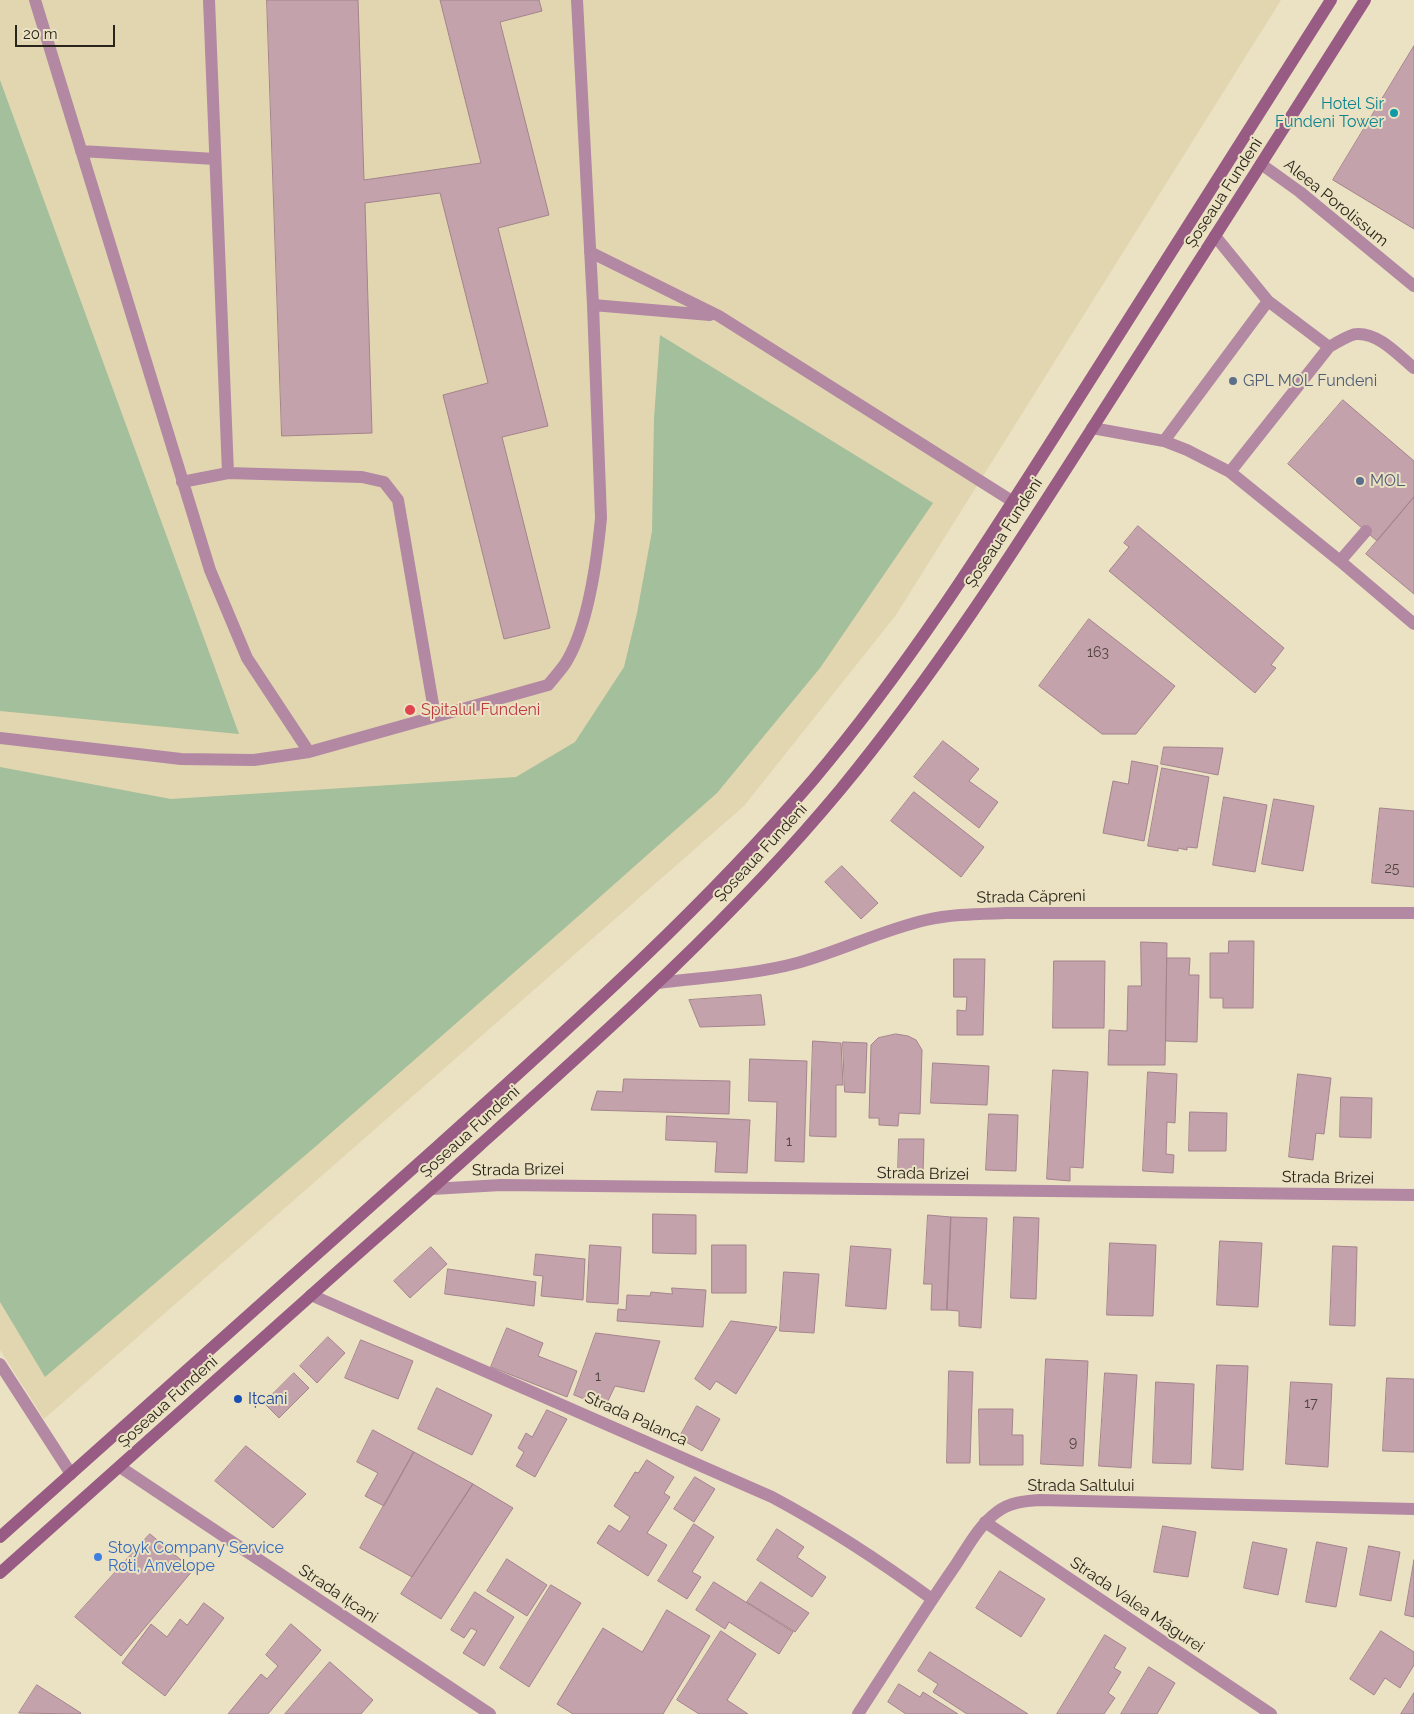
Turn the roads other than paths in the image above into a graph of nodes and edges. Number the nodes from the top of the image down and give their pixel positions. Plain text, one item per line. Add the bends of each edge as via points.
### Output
1 (35, 0) edge
2 (209, 0) edge
3 (577, 0) edge
4 (1331, 0) edge
5 (1365, 0) edge
6 (81, 151) junction
7 (215, 159) junction
8 (1261, 164) junction
9 (1215, 236) junction
10 (590, 252) junction
11 (1414, 286) edge
12 (1268, 301) junction
13 (593, 305) junction
14 (719, 316) junction
15 (1329, 347) junction
16 (1414, 368) edge
17 (1092, 428) junction
18 (1164, 441) junction
19 (1230, 472) junction
20 (228, 473) junction
21 (182, 482) junction
22 (1012, 501) junction
23 (1366, 531) dead end
24 (1340, 561) junction
25 (1414, 624) edge
26 (435, 716) junction
27 (0, 738) edge
28 (308, 752) junction
29 (1414, 913) edge
30 (658, 983) junction
31 (432, 1189) junction
32 (1414, 1195) edge
33 (311, 1295) junction
34 (0, 1364) edge
35 (120, 1467) junction
36 (71, 1474) junction
37 (1414, 1509) edge
38 (985, 1522) junction
39 (0, 1537) edge
40 (0, 1572) edge
41 (932, 1599) junction
42 (490, 1714) edge
43 (858, 1714) edge
44 (1271, 1714) edge

1 - 6 street
2 - 7 street
3 - 10 street
4 - 22 main road, Șoseaua Fundeni
5 - 8 main road, Șoseaua Fundeni
6 - 7 street
6 - 21 street
7 - 20 street
8 - 9 main road, Șoseaua Fundeni
8 - 11 street, Aleea Porolissum
9 - 12 street
9 - 17 main road, Șoseaua Fundeni
10 - 13 street
10 - 14 street
12 - 15 street
12 - 18 street
13 - 14 street
13 - 26 street via 601,518 582,628 566,663 548,685
14 - 22 street
15 - 16 street via 1356,334 1370,336
15 - 19 street
17 - 18 street
17 - 30 main road, Șoseaua Fundeni via 938,662 839,792 728,914
18 - 19 street
19 - 24 street
20 - 21 street
20 - 26 street via 362,477 384,482 398,500
21 - 28 street via 210,570 247,658
22 - 36 main road, Șoseaua Fundeni via 869,710 815,777 708,895 576,1022
23 - 24 street
24 - 25 street
26 - 28 street
27 - 28 street via 181,759 254,760
29 - 30 street, Strada Căpreni via 968,914 894,929 796,963
30 - 31 main road, Șoseaua Fundeni
31 - 32 street, Strada Brizei via 501,1185
31 - 33 main road, Șoseaua Fundeni
33 - 35 main road, Șoseaua Fundeni
33 - 41 street, Strada Palanca via 772,1497 848,1540
34 - 36 street
35 - 40 main road, Șoseaua Fundeni
35 - 42 street, Strada Ițcani
36 - 39 main road, Șoseaua Fundeni
37 - 38 street, Strada Saltului via 1040,1500 1009,1505
38 - 41 street, Strada Saltului
38 - 44 street, Strada Valea Măgurei
41 - 43 street, Strada Saltului

